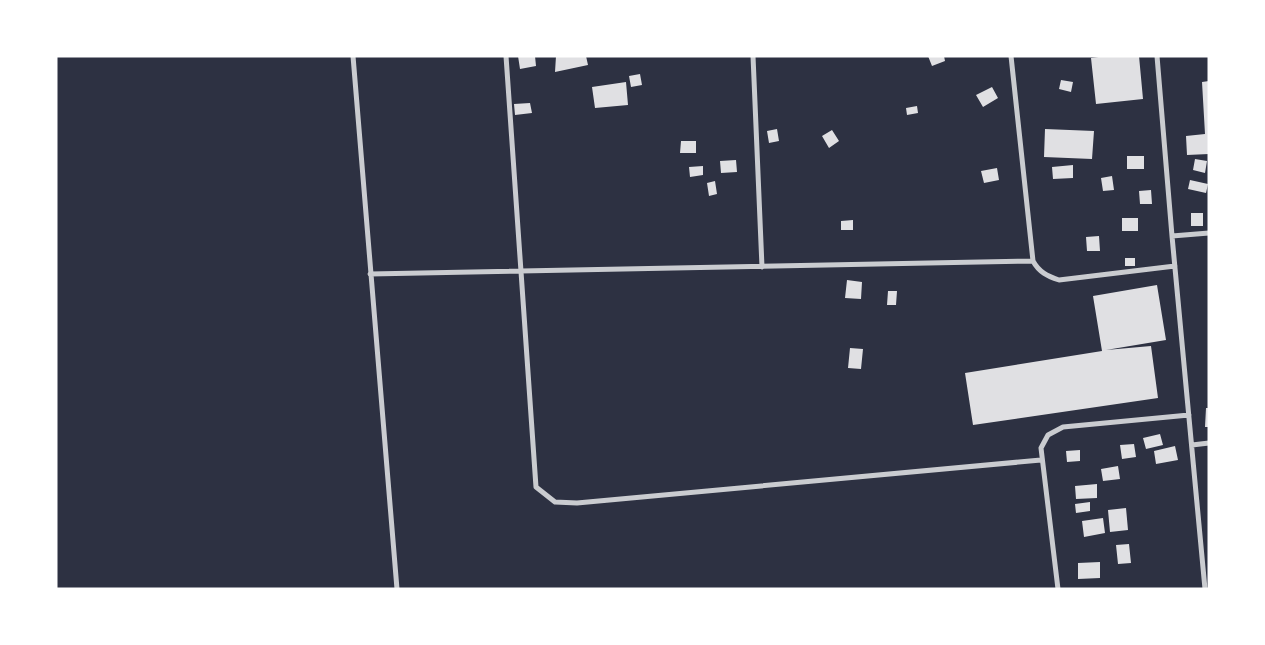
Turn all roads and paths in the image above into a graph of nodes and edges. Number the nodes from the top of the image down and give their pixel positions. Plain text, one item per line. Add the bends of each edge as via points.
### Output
1 (353, 56) edge
2 (506, 56) edge
3 (753, 56) edge
4 (1011, 56) edge
5 (1156, 56) edge
6 (1209, 233) edge
7 (1172, 236) junction
8 (1033, 261) junction
9 (1175, 266) junction
10 (762, 267) junction
11 (521, 271) junction
12 (370, 274) junction
13 (1189, 415) junction
14 (1209, 443) edge
15 (1192, 445) junction
16 (1042, 460) junction
17 (397, 589) edge
18 (1058, 589) edge
19 (1205, 589) edge

1 - 12 street
2 - 11 street
3 - 10 street
4 - 8 street
5 - 7 street
6 - 7 street
7 - 9 street
8 - 9 street via 1037,269 1059,280
8 - 10 street
9 - 13 street
10 - 11 street
11 - 12 street
11 - 16 street via 536,487 555,502 577,503
12 - 17 street
13 - 15 street
13 - 16 street via 1063,427 1048,435 1041,448
14 - 15 street
15 - 19 street
16 - 18 street

